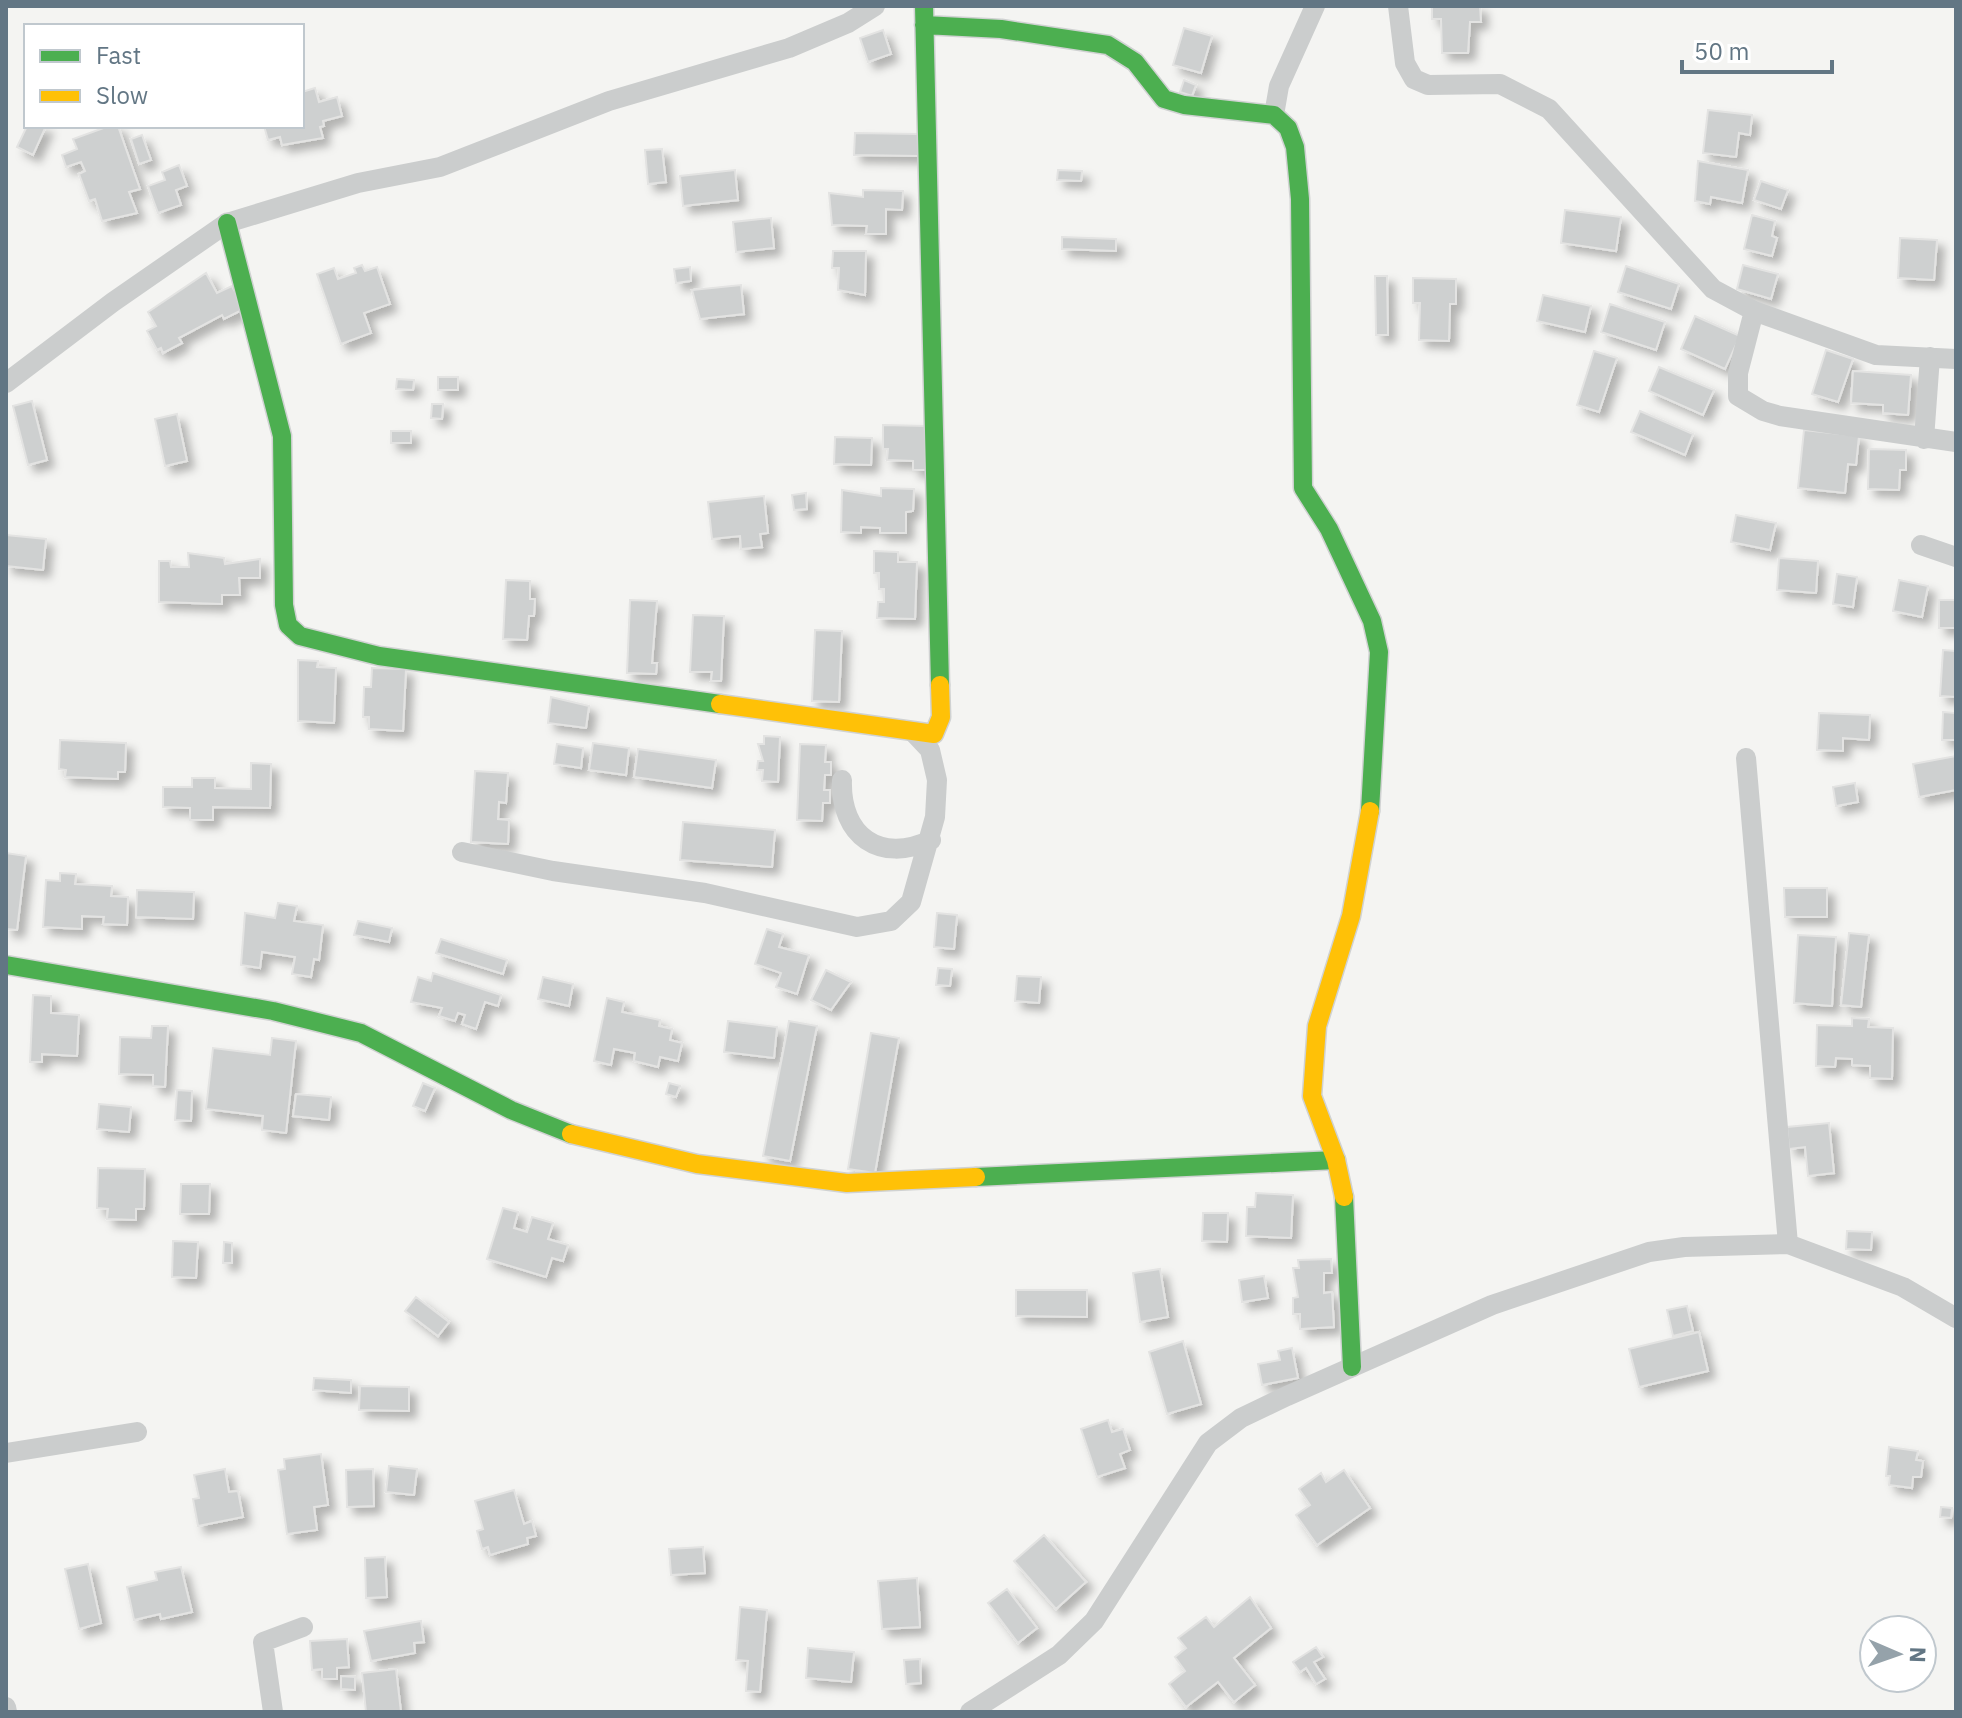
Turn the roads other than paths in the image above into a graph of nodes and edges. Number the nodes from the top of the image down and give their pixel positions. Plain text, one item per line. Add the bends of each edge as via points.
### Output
1 (875, 6) edge
2 (1315, 6) edge
3 (1398, 6) edge
4 (924, 15) edge
5 (1274, 115) junction
6 (227, 223) junction
7 (1754, 311) junction
8 (1930, 357) junction
9 (1956, 359) edge
10 (6, 383) edge
11 (1924, 439) junction
12 (1956, 442) edge
13 (1921, 545) dead end
14 (1956, 557) edge
15 (913, 732) junction
16 (1746, 758) dead end
17 (842, 780) dead end
18 (931, 840) junction
19 (462, 852) dead end
20 (6, 965) edge
21 (1336, 1160) junction
22 (1788, 1244) junction
23 (1956, 1318) edge
24 (1352, 1367) junction
25 (137, 1432) dead end
26 (6, 1453) edge
27 (303, 1627) dead end
28 (273, 1712) edge
29 (970, 1712) edge

1 - 6 street via 789,48 609,101 452,163 358,183
2 - 5 street via 1279,86
3 - 7 street via 1405,63 1414,79 1428,85 1500,84 1541,104 1713,289
4 - 5 street via 1108,45 1135,62 1164,99
4 - 15 street via 941,717 934,734
5 - 21 street via 1288,128 1295,147 1300,199 1303,488 1329,529 1372,621 1379,652 1374,782 1365,850 1317,1026 1312,1096
6 - 10 street
6 - 15 street via 282,436 284,605 288,625 300,636 379,656
7 - 8 street via 1876,355
7 - 11 street via 1738,373 1738,396 1780,416
8 - 9 street
8 - 11 street
11 - 12 street
13 - 14 street
15 - 18 street via 930,750 937,780
16 - 22 street
17 - 18 street via 847,819 875,845 894,850
18 - 19 street via 911,902 891,921 857,927 705,893
20 - 21 street via 273,1011 361,1033 564,1132 697,1164 847,1183
21 - 24 street via 1350,1232
22 - 23 street via 1903,1287
22 - 24 street via 1649,1252 1492,1305
24 - 29 street via 1241,1418 1208,1443 1094,1621 1059,1655
25 - 26 street
27 - 28 street via 263,1642

